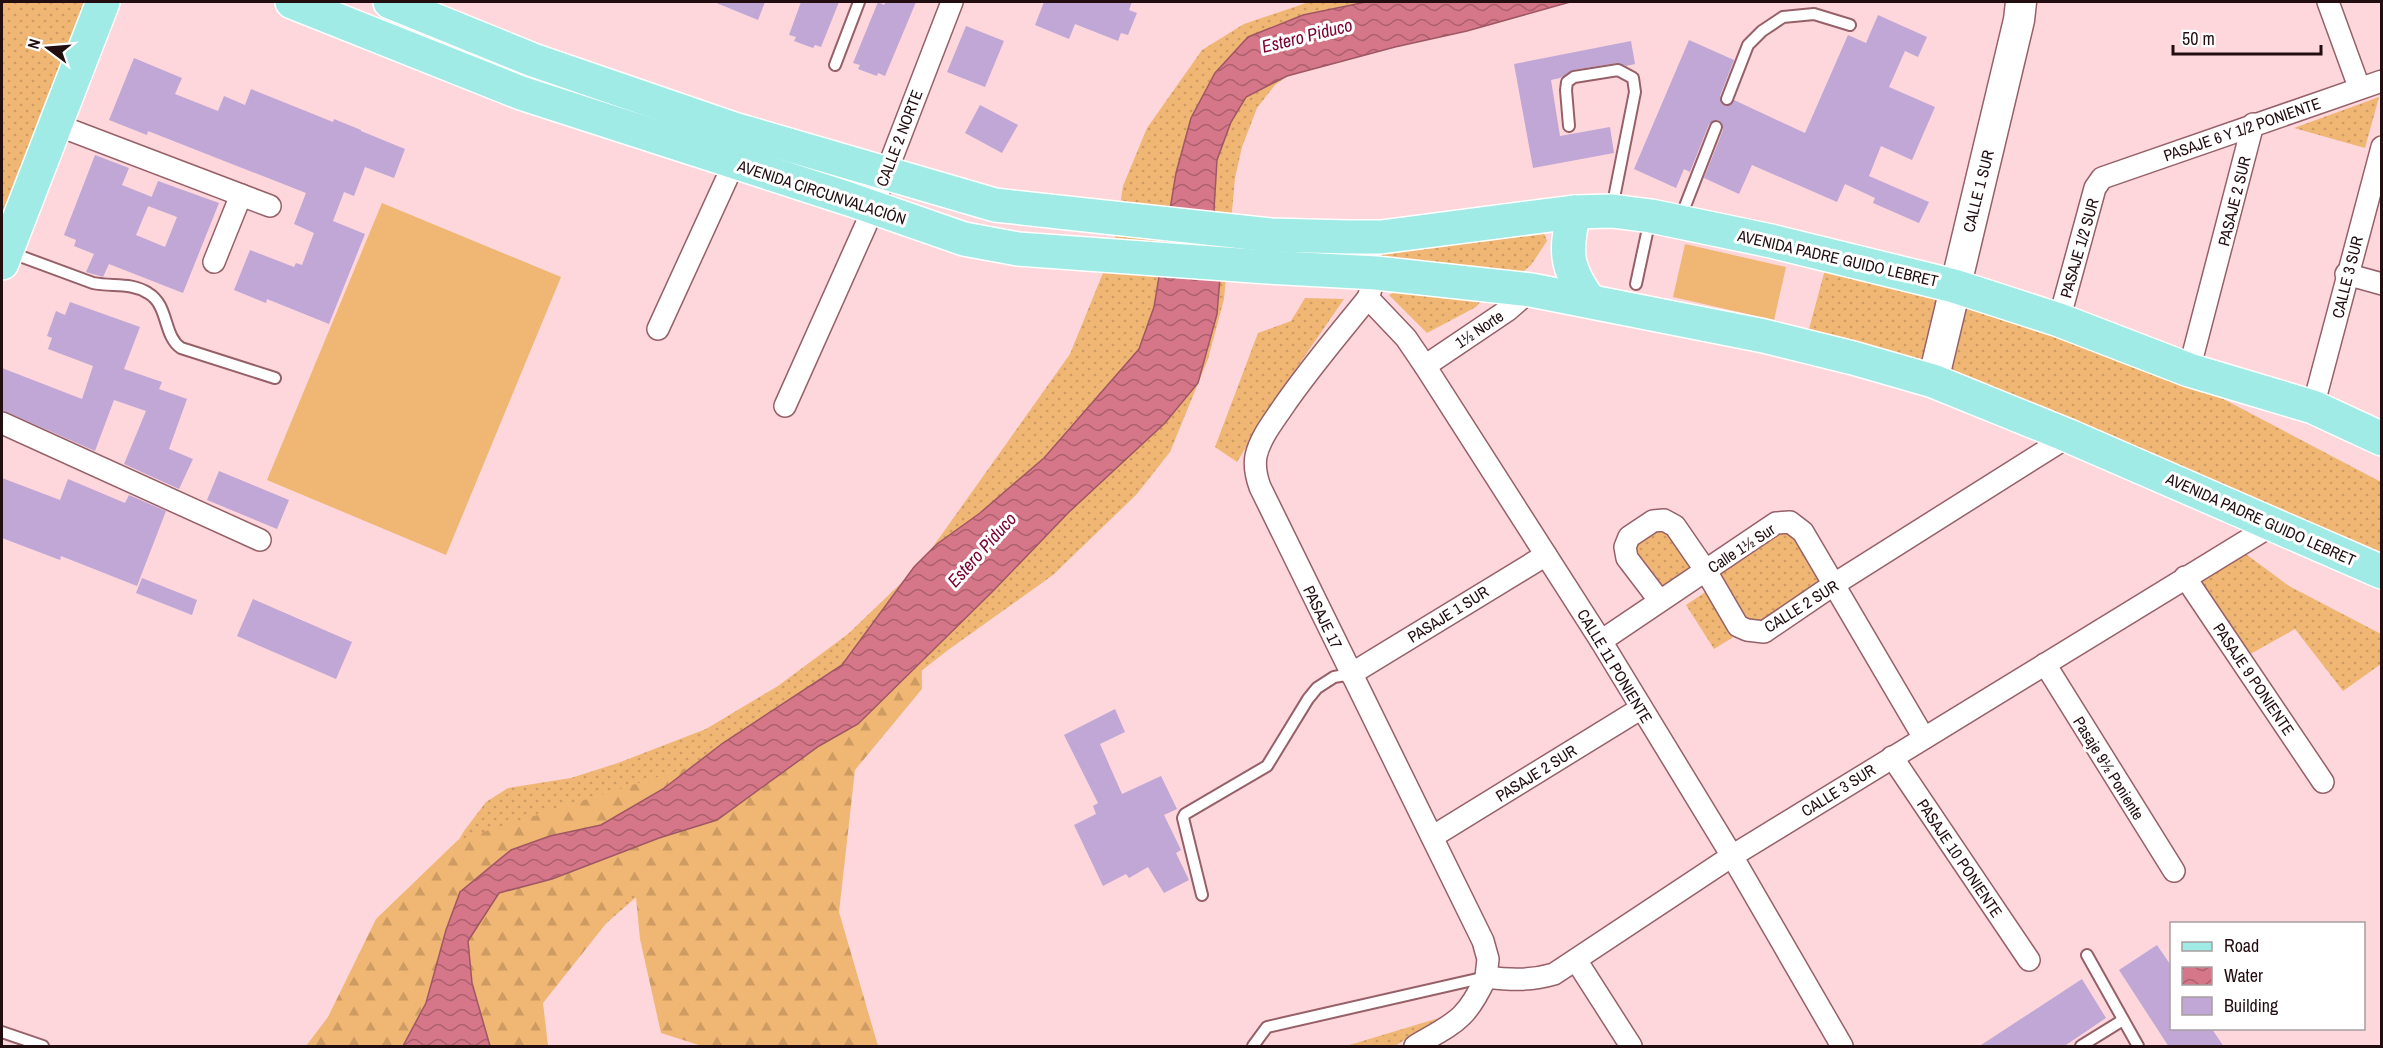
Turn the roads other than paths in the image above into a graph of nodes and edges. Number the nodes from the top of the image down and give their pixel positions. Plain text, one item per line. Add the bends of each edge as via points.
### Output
1 (103, 2) edge
2 (292, 2) edge
3 (390, 2) edge
4 (859, 2) edge
5 (952, 2) edge
6 (2021, 2) edge
7 (2328, 2) edge
8 (1850, 25) dead end
9 (835, 65) dead end
10 (2382, 81) edge
11 (2359, 87) junction
12 (1727, 99) dead end
13 (2253, 124) junction
14 (57, 125) junction
15 (1569, 126) dead end
16 (1716, 127) dead end
17 (2381, 148) edge
18 (734, 164) junction
19 (885, 173) junction
20 (2102, 178) joint
21 (241, 195) junction
22 (270, 206) dead end
23 (873, 208) junction
24 (1612, 211) junction
25 (1665, 219) junction
26 (1571, 226) junction
27 (1271, 235) joint
28 (4, 257) edge
29 (214, 262) dead end
30 (2346, 274) junction
31 (1636, 284) dead end
32 (2382, 284) edge
33 (1372, 286) junction
34 (1954, 286) junction
35 (1531, 290) junction
36 (1589, 300) junction
37 (2058, 320) junction
38 (658, 329) dead end
39 (1425, 366) junction
40 (2189, 370) junction
41 (275, 378) dead end
42 (1933, 381) junction
43 (785, 406) dead end
44 (2324, 411) junction
45 (2382, 421) edge
46 (2, 423) edge
47 (2069, 436) junction
48 (2382, 439) edge
49 (2274, 524) junction
50 (260, 540) dead end
51 (1546, 555) junction
52 (1706, 571) junction
53 (2382, 572) edge
54 (2185, 577) junction
55 (1833, 585) junction
56 (1659, 600) junction
57 (1601, 641) junction
58 (2045, 664) junction
59 (1351, 674) junction
60 (1641, 709) junction
61 (1924, 738) junction
62 (1892, 757) junction
63 (2323, 782) dead end
64 (1432, 837) junction
65 (1732, 856) junction
66 (2174, 871) dead end
67 (1202, 895) dead end
68 (2087, 955) dead end
69 (1576, 960) junction
70 (2029, 960) dead end
71 (1486, 977) junction
72 (2123, 1020) junction
73 (2, 1032) edge
74 (43, 1047) edge
75 (1253, 1047) edge
76 (1414, 1047) edge
77 (1631, 1047) edge
78 (1842, 1047) edge
79 (2081, 1047) edge
80 (2138, 1047) edge

1 - 14 main road
2 - 18 main road, AVENIDA CIRCUNVALACIÓN via 521,93
3 - 19 main road, AVENIDA CIRCUNVALACIÓN via 544,64 734,129
4 - 9 lane
5 - 19 street, CALLE 2 NORTE
6 - 34 street, CALLE 1 SUR
7 - 11 street
8 - 12 lane via 1814,14 1783,17 1748,45
10 - 11 street, PASAJE 6 Y 1/2 PONIENTE
11 - 13 street, PASAJE 6 Y 1/2 PONIENTE
13 - 20 street, PASAJE 6 Y 1/2 PONIENTE
13 - 40 street, PASAJE 2 SUR
14 - 21 street
14 - 28 main road
15 - 24 lane via 1566,90 1567,82 1574,76 1618,70 1633,78 1635,92
16 - 25 lane
17 - 30 street, CALLE 3 SUR
18 - 23 main road, AVENIDA CIRCUNVALACIÓN
18 - 38 street
19 - 23 street, CALLE 2 NORTE
19 - 27 main road, AVENIDA CIRCUNVALACIÓN via 995,204
20 - 37 street, PASAJE 1/2 SUR via 2095,188
21 - 22 street
21 - 29 street
23 - 33 main road, AVENIDA CIRCUNVALACIÓN via 964,239 1018,249 1267,267
23 - 43 street, CALLE 2 NORTE
24 - 25 main road, AVENIDA PADRE GUIDO LEBRET
24 - 26 main road, AVENIDA PADRE GUIDO LEBRET
25 - 31 lane
25 - 34 main road, AVENIDA PADRE GUIDO LEBRET
26 - 27 main road, AVENIDA PADRE GUIDO LEBRET via 1381,237
26 - 35 main road
26 - 36 main road via 1569,264
28 - 41 lane via 93,283 131,286 150,293 162,308 175,344
30 - 32 street
30 - 44 street, CALLE 3 SUR
33 - 35 main road, AVENIDA PADRE GUIDO LEBRET
33 - 39 street, CALLE 11 PONIENTE
33 - 59 street, PASAJE 17 via 1274,420 1261,442 1255,471
34 - 37 main road, AVENIDA PADRE GUIDO LEBRET
34 - 42 street, CALLE 1 SUR
35 - 36 main road, AVENIDA PADRE GUIDO LEBRET
35 - 39 street, 1½ Norte
36 - 42 main road, AVENIDA PADRE GUIDO LEBRET via 1764,336
37 - 40 main road, AVENIDA PADRE GUIDO LEBRET
39 - 51 street, CALLE 11 PONIENTE
40 - 44 main road, AVENIDA PADRE GUIDO LEBRET
42 - 47 main road, AVENIDA PADRE GUIDO LEBRET
44 - 45 main road via 2358,412
44 - 48 main road, AVENIDA PADRE GUIDO LEBRET
46 - 50 street
47 - 49 main road, AVENIDA PADRE GUIDO LEBRET
47 - 55 street, CALLE 2 SUR
49 - 53 main road, AVENIDA PADRE GUIDO LEBRET
49 - 54 street, CALLE 3 SUR
51 - 57 street, CALLE 11 PONIENTE
51 - 59 street, PASAJE 1 SUR
52 - 55 street, CALLE 2 SUR via 1738,626 1755,632 1764,632
52 - 55 street, Calle 1½ Sur via 1776,523 1790,522 1803,532
52 - 56 street, Calle 1½ Sur
52 - 56 street, CALLE 2 SUR via 1675,526 1664,520 1653,521 1629,537 1625,547 1627,558
54 - 58 street, CALLE 3 SUR
54 - 63 street, PASAJE 9 PONIENTE
55 - 61 street, Calle 1½ Sur
56 - 57 street, Calle 1½ Sur
57 - 60 street, CALLE 11 PONIENTE
58 - 61 street, CALLE 3 SUR
58 - 66 street, Pasaje 9½ Poniente
59 - 64 street, PASAJE 17
59 - 67 lane via 1334,676 1317,688 1267,766 1185,814
60 - 64 street, PASAJE 2 SUR
60 - 65 street, CALLE 11 PONIENTE
61 - 62 street, CALLE 3 SUR
62 - 65 street, CALLE 3 SUR
62 - 70 street, PASAJE 10 PONIENTE
64 - 71 street, PASAJE 17 via 1483,941 1488,959
65 - 69 street, CALLE 3 SUR
65 - 78 street, CALLE 11 PONIENTE
68 - 72 lane
69 - 71 street, CALLE 3 SUR via 1535,980
69 - 77 street
71 - 75 lane via 1267,1027
71 - 76 street via 1467,1012
72 - 79 lane
72 - 80 lane
73 - 74 lane

